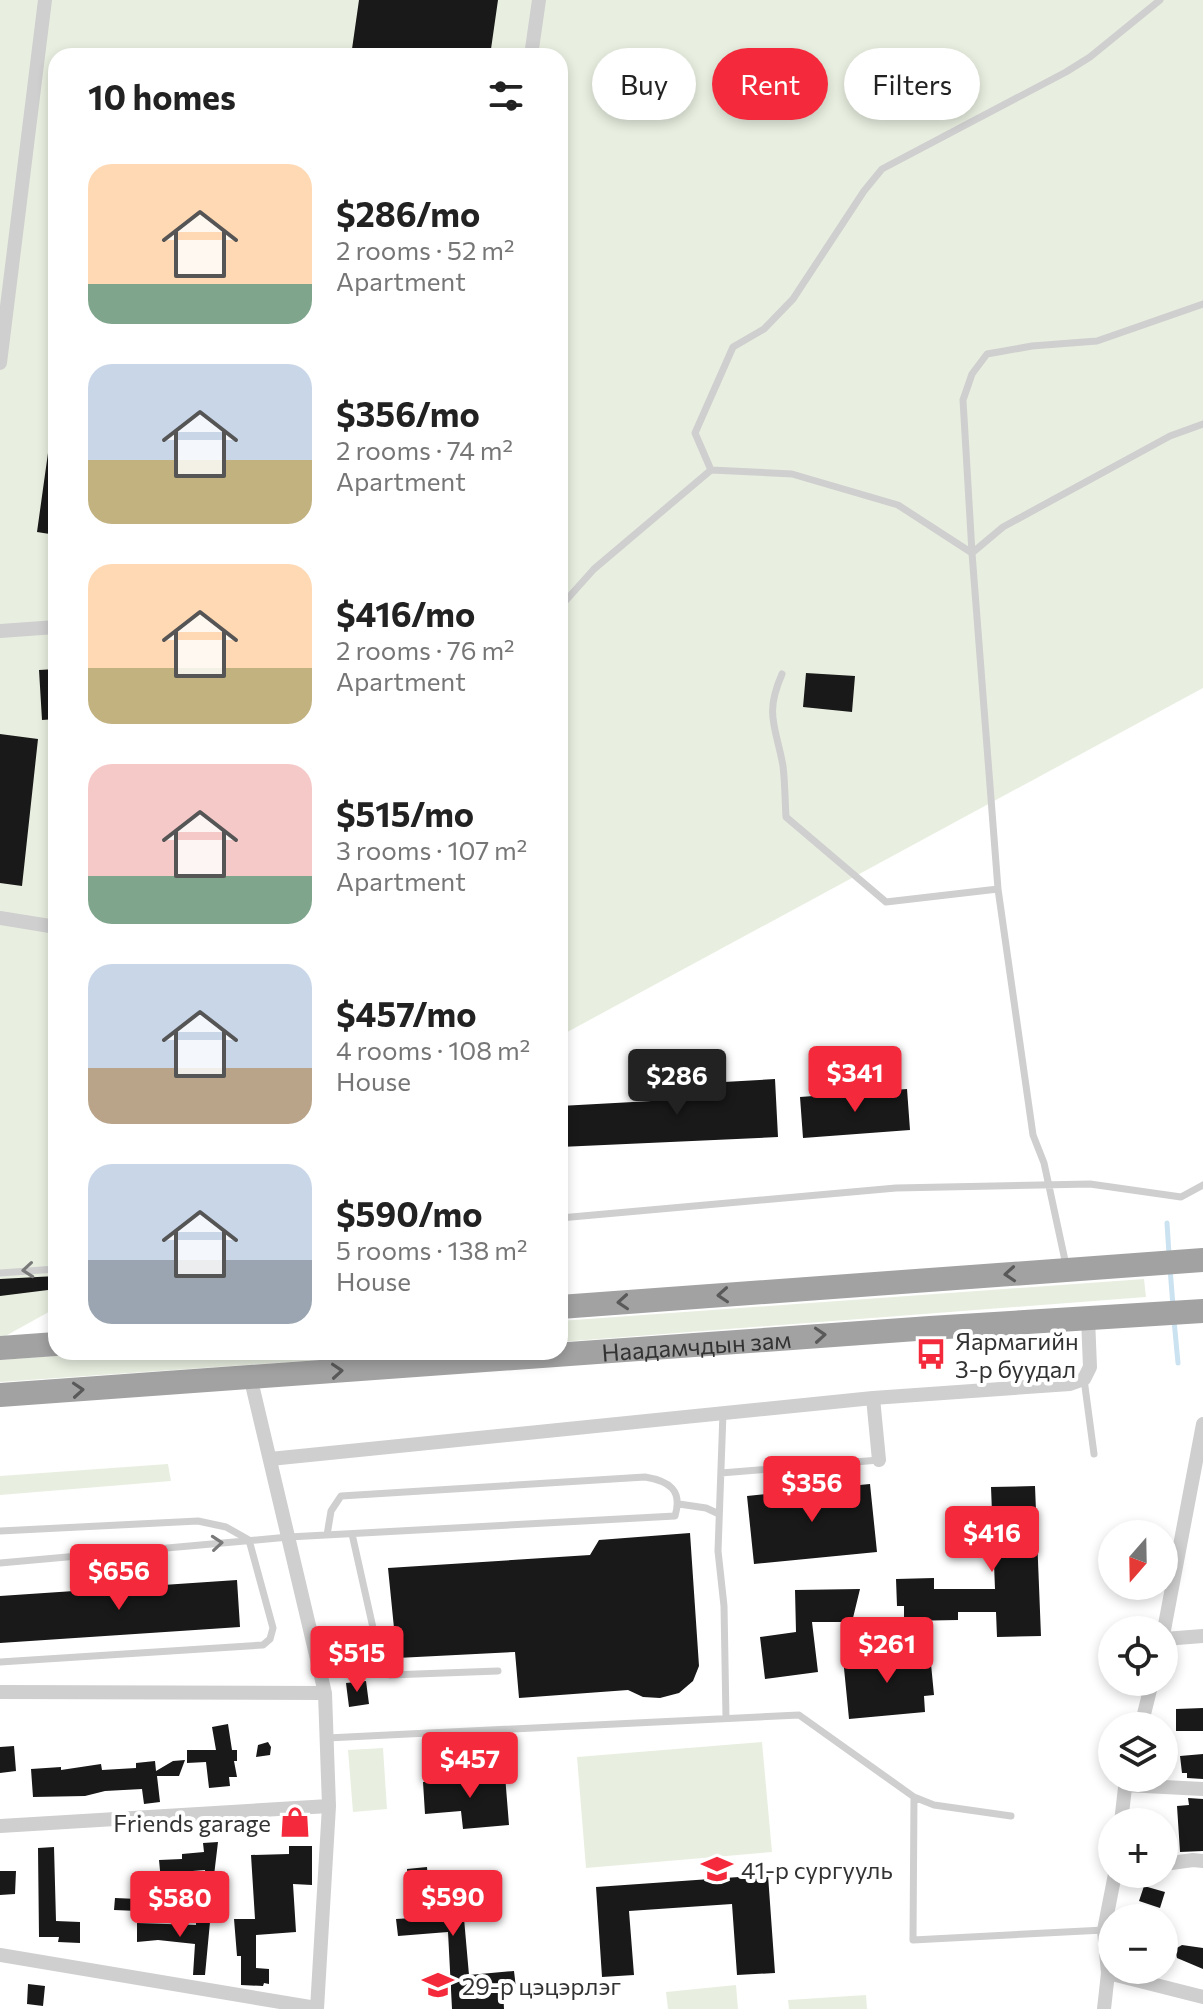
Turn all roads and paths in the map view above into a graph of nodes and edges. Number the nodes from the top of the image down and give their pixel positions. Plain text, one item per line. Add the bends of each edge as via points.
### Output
1 (45, 0) edge
2 (539, 0) edge
3 (1160, 0) edge
4 (532, 48) edge
5 (1203, 304) edge
6 (0, 363) edge
7 (1203, 424) edge
8 (711, 470) junction
9 (972, 553) junction
10 (568, 598) edge
11 (48, 628) edge
12 (0, 631) edge
13 (782, 674) dead end
14 (998, 889) junction
15 (0, 918) edge
16 (48, 926) edge
17 (1203, 1185) edge
18 (1047, 1186) junction
19 (568, 1217) edge
20 (1197, 1260) edge
21 (48, 1270) edge
22 (1067, 1270) junction
23 (0, 1273) edge
24 (568, 1306) edge
25 (1200, 1311) edge
26 (1088, 1318) junction
27 (48, 1345) edge
28 (0, 1348) edge
29 (568, 1351) edge
30 (448, 1360) edge
31 (250, 1376) junction
32 (1084, 1379) junction
33 (0, 1395) edge
34 (873, 1398) junction
35 (723, 1413) junction
36 (1203, 1424) edge
37 (1094, 1454) dead end
38 (270, 1459) junction
39 (879, 1460) joint
40 (721, 1473) junction
41 (679, 1504) junction
42 (719, 1514) junction
43 (0, 1531) edge
44 (352, 1534) junction
45 (327, 1535) junction
46 (289, 1537) junction
47 (249, 1540) junction
48 (0, 1563) edge
49 (1167, 1616) edge
50 (1203, 1636) edge
51 (1178, 1638) edge
52 (0, 1662) edge
53 (498, 1671) dead end
54 (0, 1692) edge
55 (325, 1693) junction
56 (726, 1718) junction
57 (327, 1738) junction
58 (1178, 1786) edge
59 (1203, 1789) edge
60 (914, 1797) junction
61 (329, 1806) junction
62 (1011, 1816) dead end
63 (0, 1826) edge
64 (1203, 1861) edge
65 (1178, 1862) edge
66 (1098, 1930) edge
67 (0, 1955) edge
68 (1107, 1984) edge
69 (1152, 1984) edge
70 (1203, 1997) edge
71 (316, 2009) edge
72 (1104, 2009) edge

1 - 6 street
2 - 4 street
3 - 8 lane via 1066,72 882,169 793,299 764,329 733,347 695,433
5 - 9 lane via 1097,341 987,354 972,374 963,400
7 - 9 lane via 1170,436 1003,527
8 - 9 lane via 792,474 898,505
8 - 10 lane via 594,569
9 - 14 lane
11 - 12 street
13 - 14 lane via 773,696 772,724 783,767 786,817 886,902
14 - 18 lane via 1033,1135
15 - 16 street
17 - 18 lane via 1181,1197 1090,1184
18 - 19 lane via 896,1188
18 - 22 lane
20 - 22 highway, Наадамчдын зам
21 -> 23 lane
22 -> 24 highway, Наадамчдын зам
25 - 26 highway, Наадамчдын зам
29 -> 26 highway, Наадамчдын зам
26 - 32 street via 1090,1367
27 - 28 highway
31 -> 30 highway, Наадамчдын зам
33 -> 31 highway, Наадамчдын зам
31 - 38 street
32 - 34 street
32 - 37 lane
34 - 35 street
34 - 39 street
35 - 38 street
35 - 40 lane
36 - 49 street
38 - 46 street
39 - 40 lane
40 - 42 lane
41 - 42 lane
41 - 44 lane via 675,1516
41 - 45 lane via 674,1490 645,1477 341,1496 331,1511
42 - 56 lane
43 - 47 lane via 198,1521 226,1527
44 - 45 lane
44 - 53 lane via 382,1668 390,1675
45 - 46 lane
46 - 47 lane
46 - 55 street
48 -> 47 lane
47 - 52 lane via 273,1628 263,1645
50 - 51 street
54 - 55 street
55 - 57 street
56 - 57 lane
56 - 60 lane via 799,1715
57 - 61 street
58 - 59 street
60 - 62 lane via 934,1805
60 - 66 lane via 913,1940
61 - 63 street
61 - 71 street
64 - 65 street
67 - 71 street
68 - 72 street
69 - 70 street

